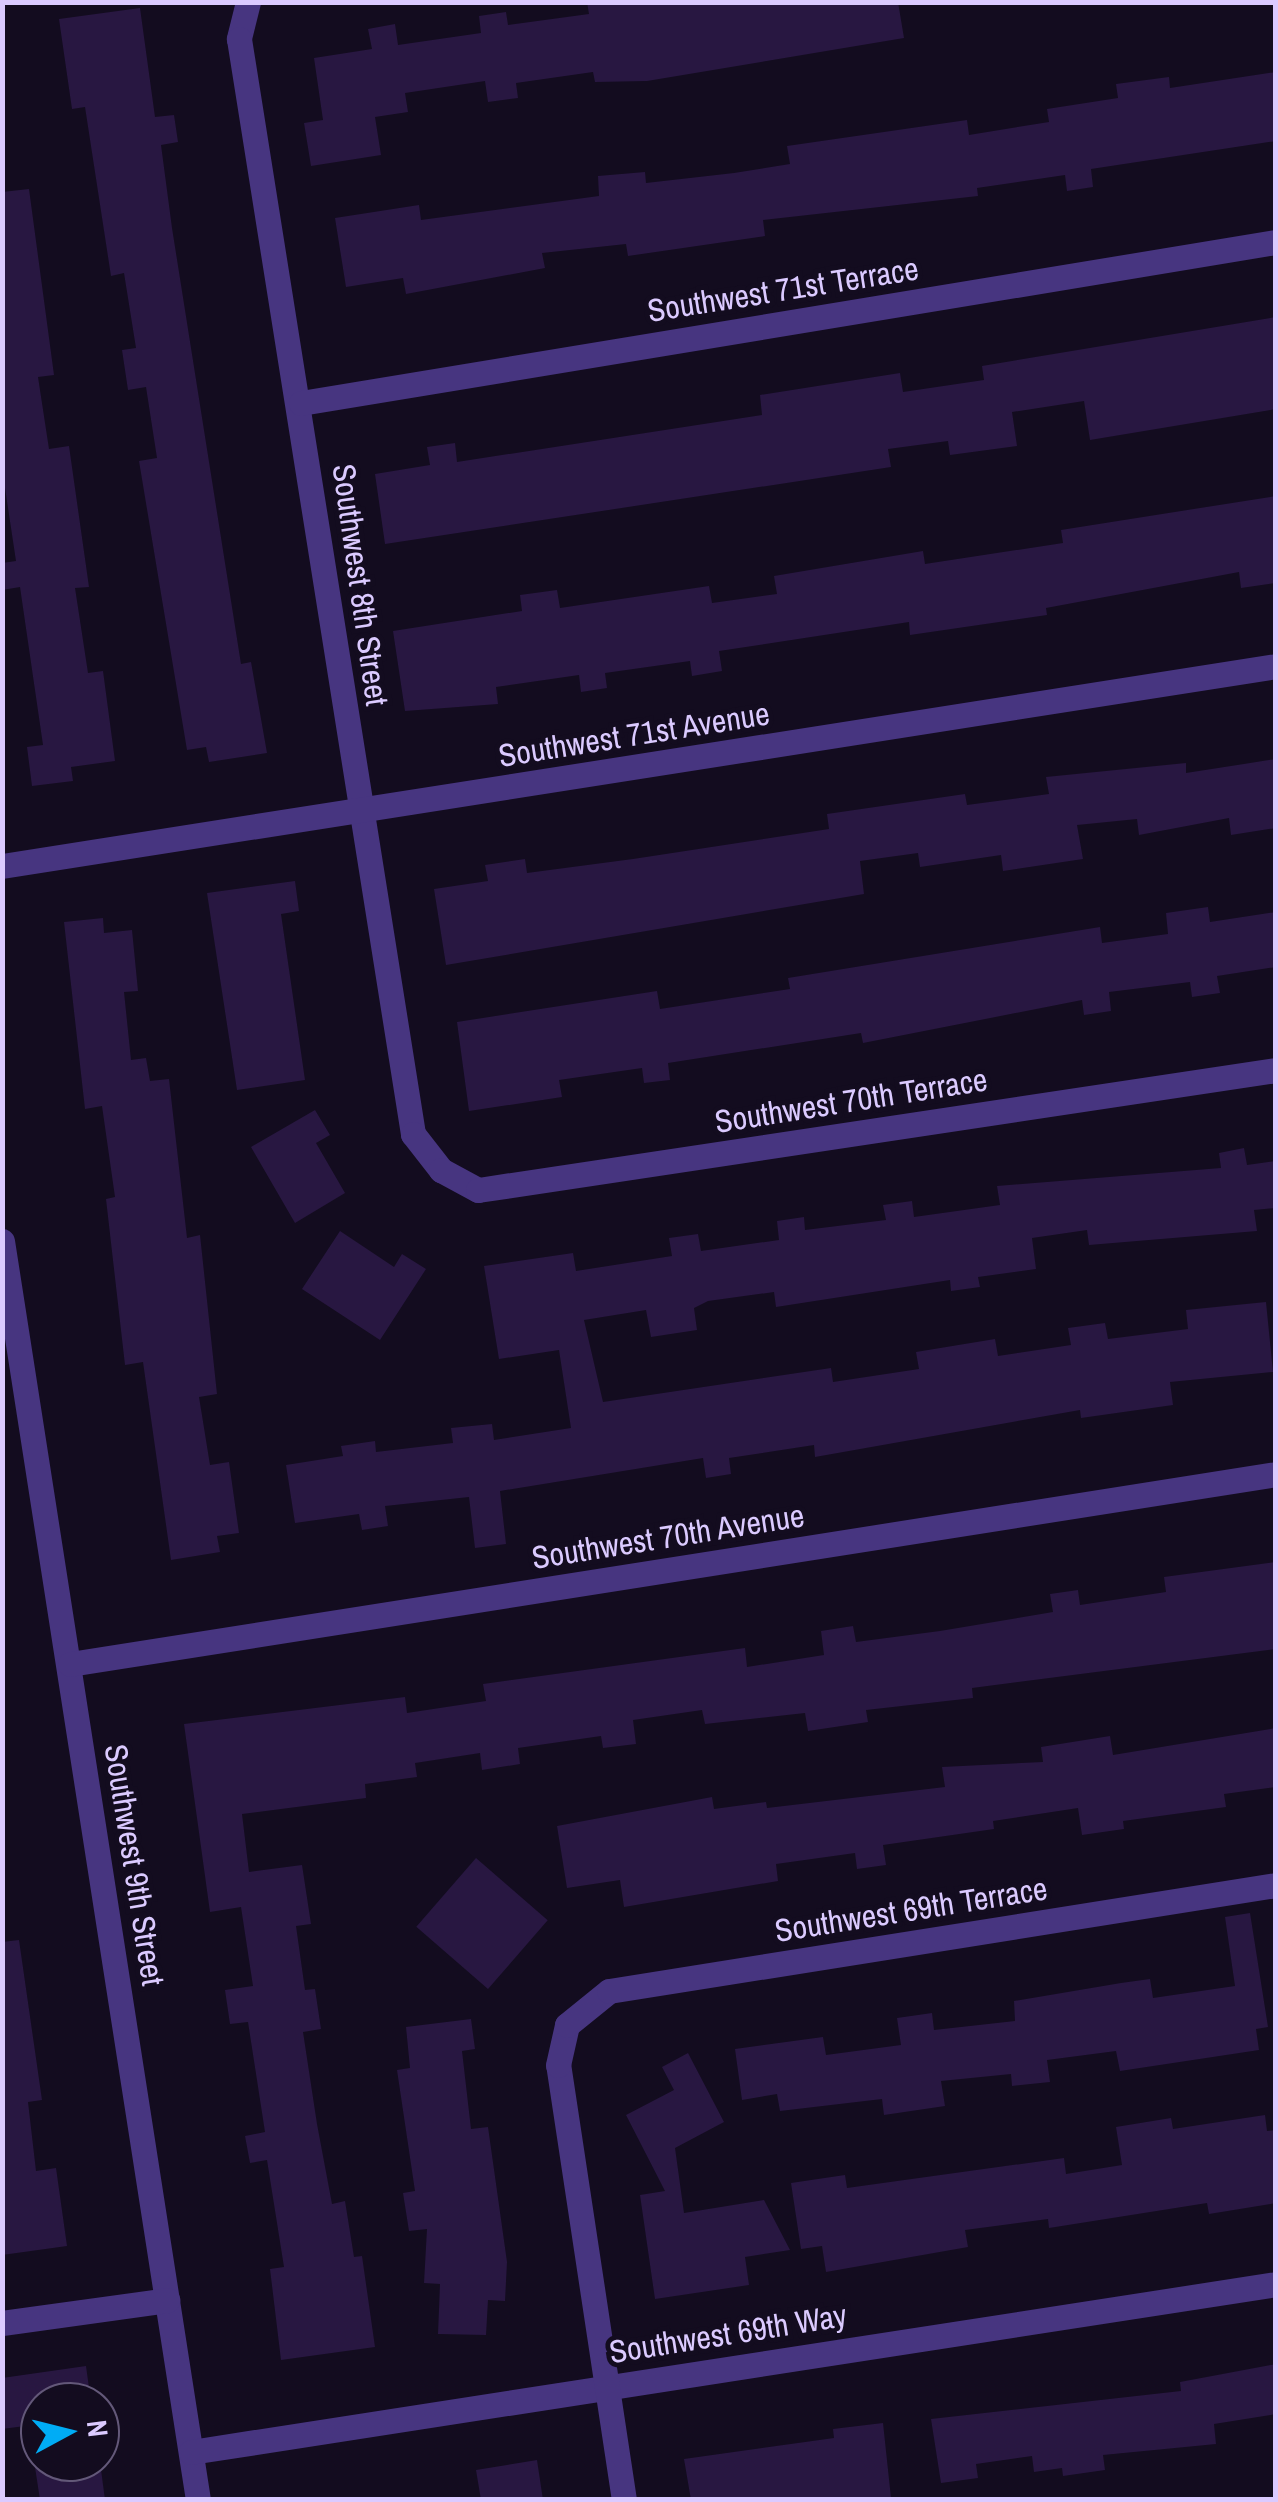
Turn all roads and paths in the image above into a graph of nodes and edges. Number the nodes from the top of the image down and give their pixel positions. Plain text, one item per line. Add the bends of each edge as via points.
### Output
1 (248, 2) edge
2 (1276, 242) edge
3 (301, 402) junction
4 (1276, 666) edge
5 (360, 811) junction
6 (2, 866) edge
7 (1276, 1070) edge
8 (441, 1170) joint
9 (2, 1241) edge
10 (1276, 1474) edge
11 (70, 1664) junction
12 (1276, 1885) edge
13 (1276, 2284) edge
14 (167, 2300) junction
15 (2, 2323) edge
16 (604, 2386) junction
17 (190, 2452) junction
18 (198, 2500) edge
19 (624, 2500) edge

1 - 3 street, Southwest 8th Street via 238,39
2 - 3 street, Southwest 71st Terrace
3 - 5 street, Southwest 8th Street
4 - 5 street, Southwest 71st Avenue
5 - 6 street, Southwest 71st Avenue
5 - 8 street, Southwest 8th Street via 412,1134
7 - 8 street, Southwest 70th Terrace via 478,1190
9 - 11 street, Southwest 9th Street
10 - 11 street, Southwest 70th Avenue
11 - 14 street, Southwest 9th Street
12 - 16 street, Southwest 69th Terrace via 610,1991 567,2025 558,2065
13 - 16 street, Southwest 69th Way
14 - 15 street
14 - 17 street, Southwest 9th Street
16 - 17 street, Southwest 69th Way
16 - 19 street
17 - 18 street, Southwest 9th Street

